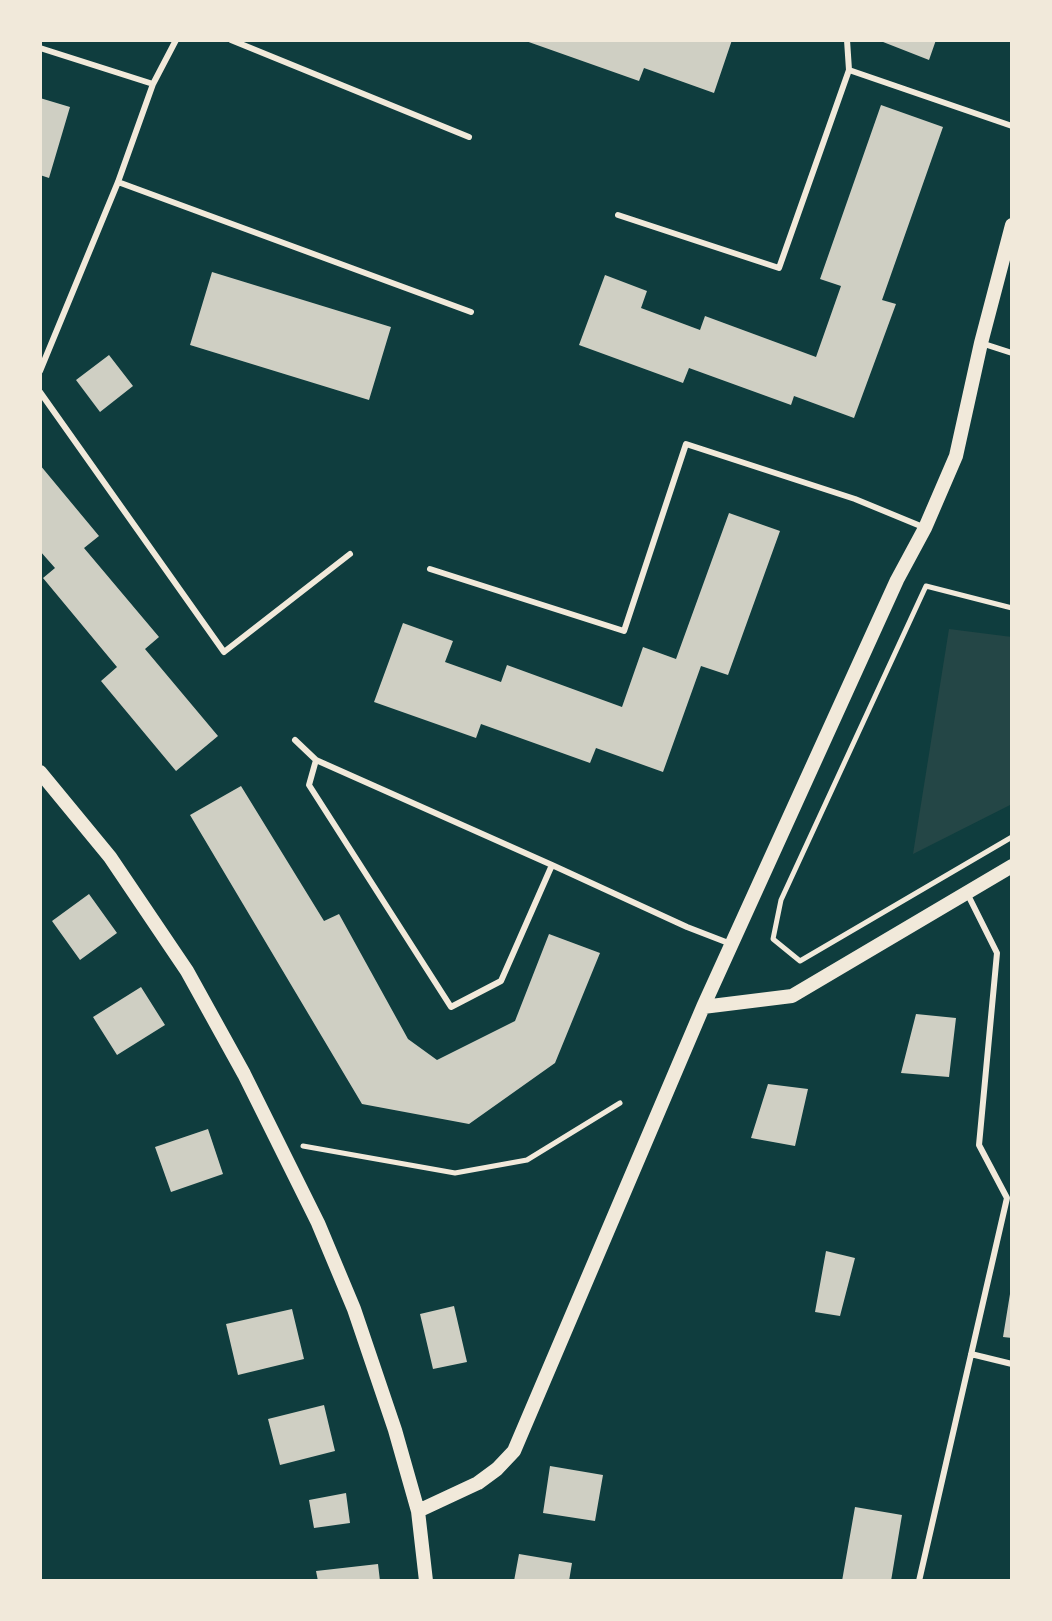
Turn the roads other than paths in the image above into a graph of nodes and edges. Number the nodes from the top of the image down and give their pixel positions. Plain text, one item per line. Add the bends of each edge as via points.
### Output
1 (176, 40) edge
2 (231, 40) edge
3 (847, 40) edge
4 (40, 48) edge
5 (849, 70) junction
6 (153, 84) junction
7 (1012, 126) edge
8 (469, 137) dead end
9 (118, 182) junction
10 (618, 215) dead end
11 (1012, 225) edge
12 (471, 312) dead end
13 (981, 343) junction
14 (1012, 353) edge
15 (40, 371) edge
16 (40, 392) edge
17 (925, 528) junction
18 (350, 554) dead end
19 (430, 569) dead end
20 (295, 740) dead end
21 (316, 760) junction
22 (40, 772) edge
23 (552, 865) junction
24 (1012, 866) edge
25 (967, 893) junction
26 (731, 944) junction
27 (703, 1007) junction
28 (971, 1354) junction
29 (1012, 1364) edge
30 (418, 1511) junction
31 (426, 1581) edge
32 (919, 1581) edge

1 - 6 lane
2 - 8 lane
3 - 5 lane
4 - 6 lane
5 - 7 lane
5 - 10 lane via 779,268
6 - 9 lane
9 - 12 lane
9 - 15 lane
11 - 13 street
13 - 14 lane
13 - 17 street via 956,456
16 - 18 lane via 224,652
17 - 19 lane via 855,499 686,444 624,631
17 - 26 street
20 - 21 lane
21 - 23 lane
21 - 23 lane via 309,785 451,1007 501,981
22 - 30 street via 110,857 187,971 244,1074 354,1309
23 - 26 lane
24 - 25 street
25 - 27 street via 792,996
25 - 28 lane via 997,953 979,1145 1007,1198
26 - 27 street
27 - 30 street via 514,1451 478,1483
28 - 29 lane
28 - 32 lane
30 - 31 street

